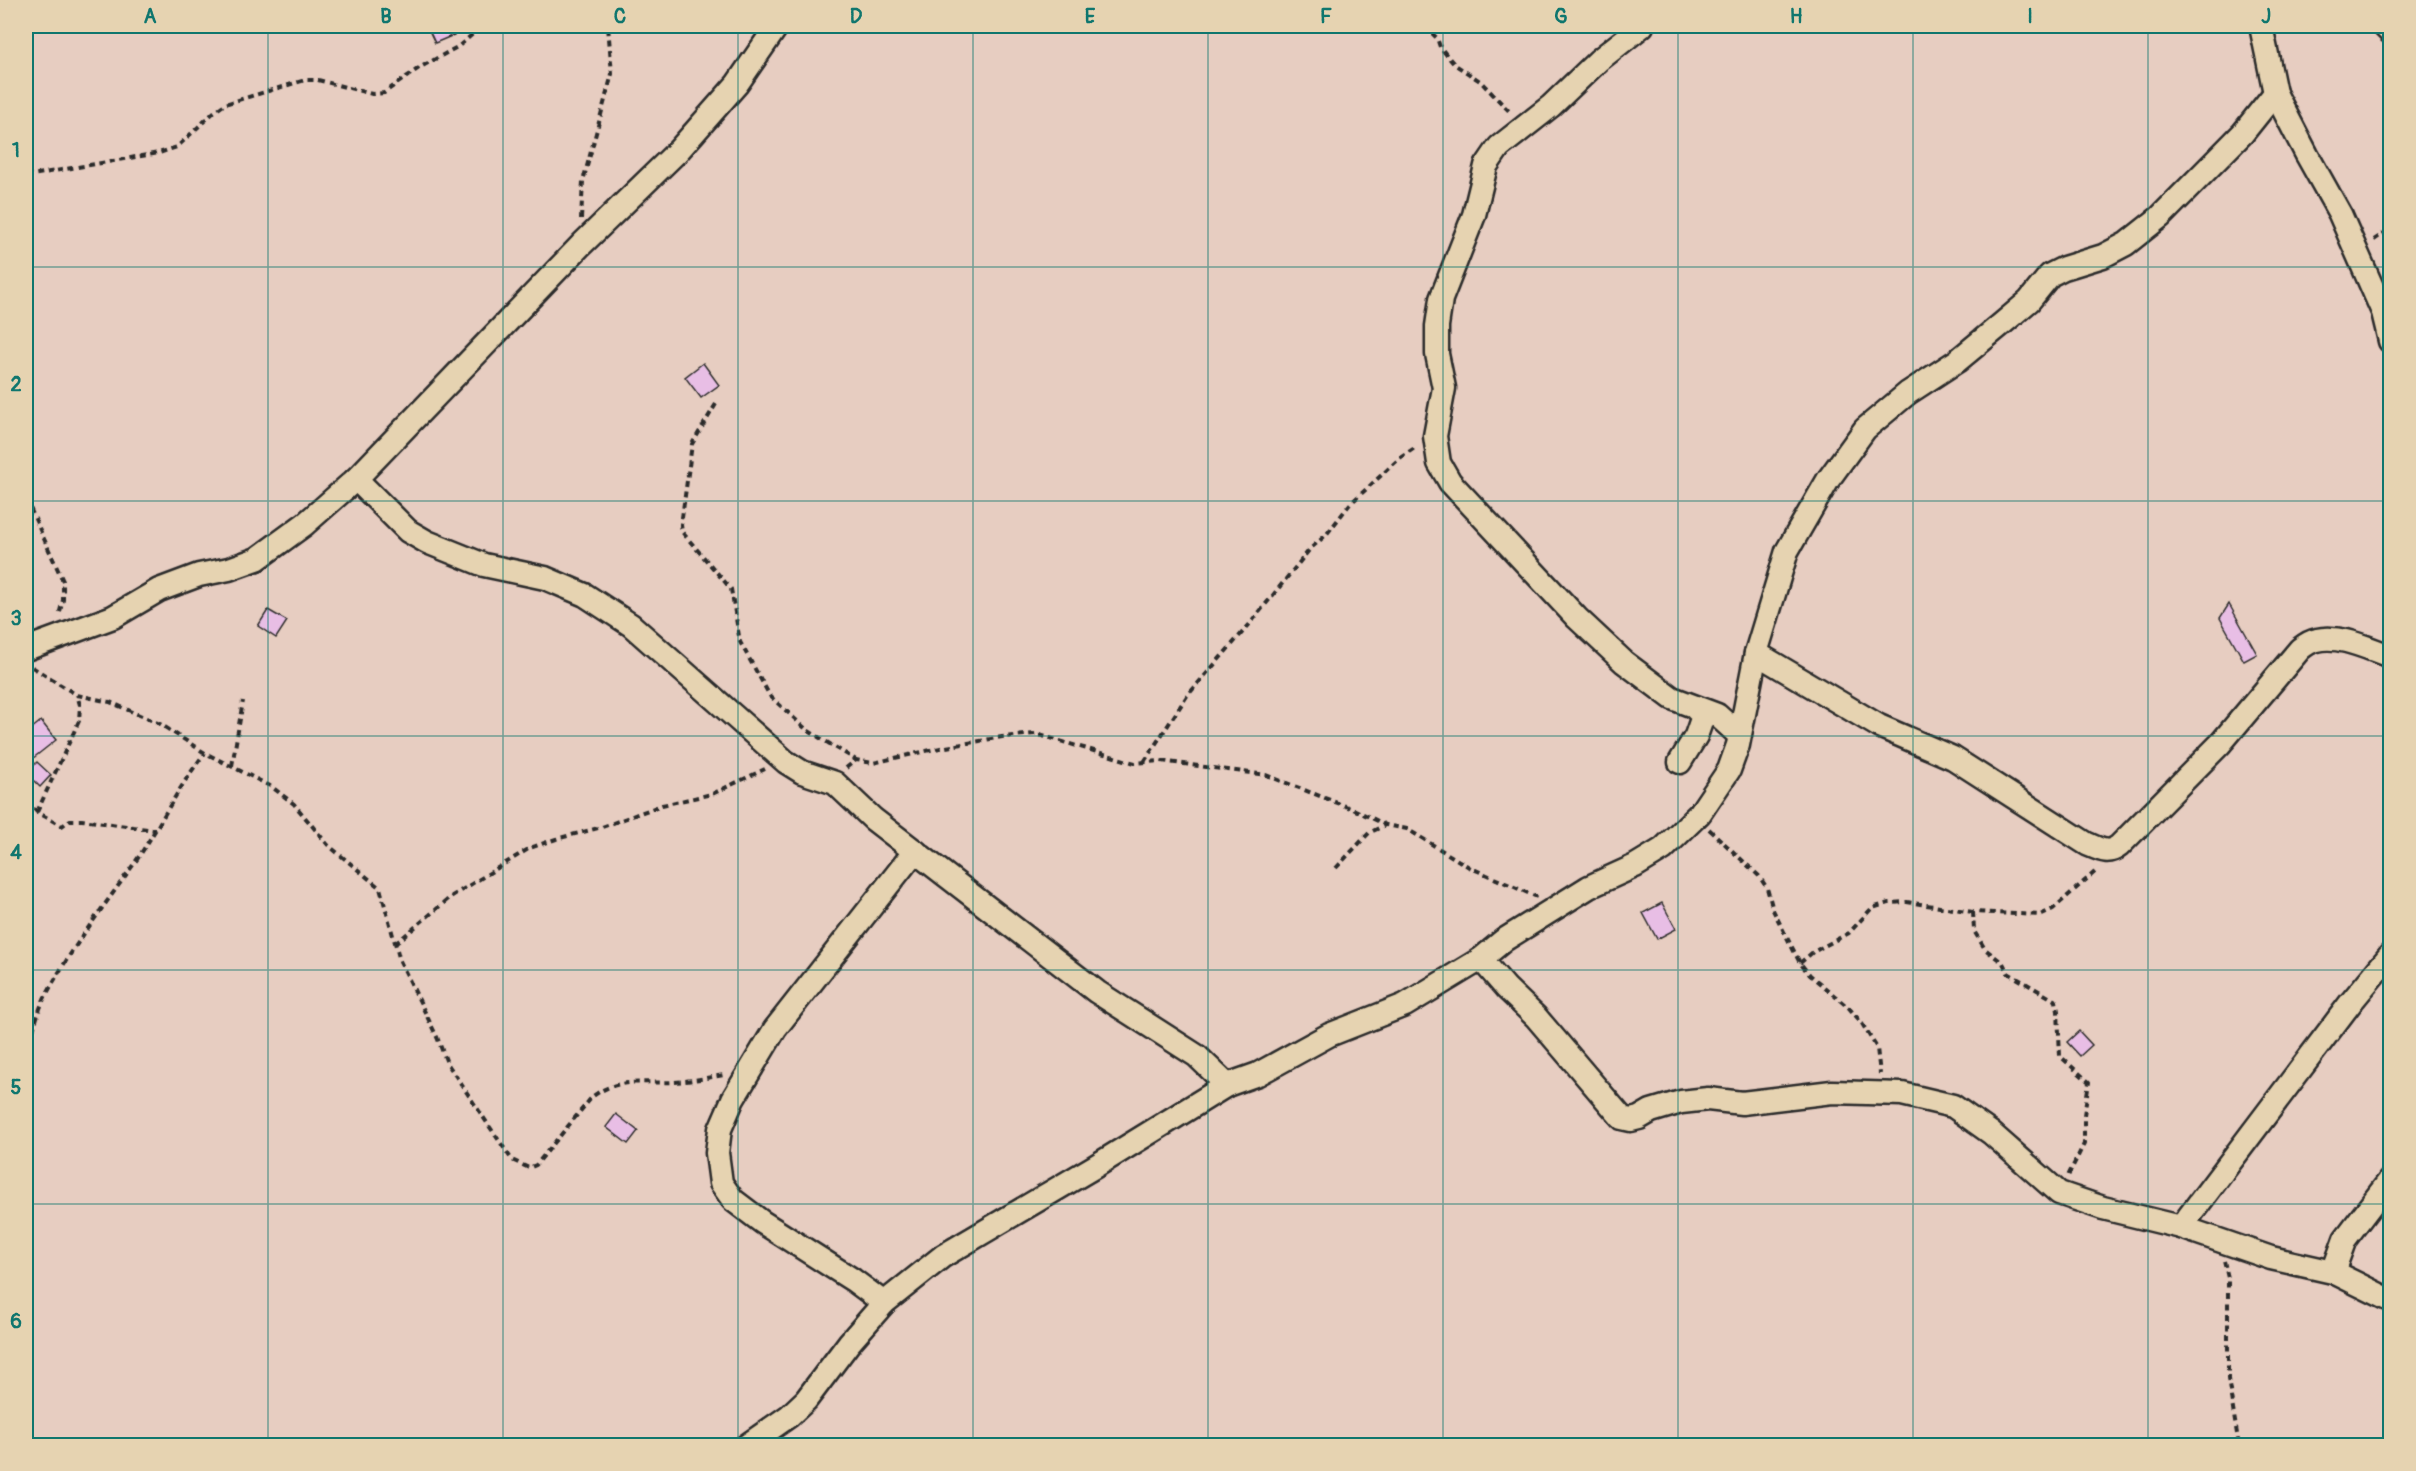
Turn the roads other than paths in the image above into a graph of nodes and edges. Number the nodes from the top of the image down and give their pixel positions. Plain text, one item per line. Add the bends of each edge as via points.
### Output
1 (777, 26) edge
2 (1642, 26) edge
3 (2261, 26) edge
4 (2384, 26) edge
5 (2391, 32) edge
6 (2275, 93) junction
7 (2391, 341) edge
8 (356, 479) junction
9 (26, 649) edge
10 (1756, 653) junction
11 (2391, 656) edge
12 (1695, 708) junction
13 (1739, 735) junction
14 (1680, 762) dead end
15 (915, 851) junction
16 (2391, 955) edge
17 (1481, 959) junction
18 (1227, 1085) junction
19 (2391, 1180) edge
20 (2181, 1227) junction
21 (2332, 1272) junction
22 (2391, 1300) edge
23 (884, 1303) junction
24 (746, 1446) edge

1 - 8 street via 737,84 693,134
2 - 12 street via 1499,147 1486,166 1474,215 1441,299 1437,354 1444,388 1435,436 1439,463 1450,482 1577,618 1647,681
3 - 6 street
4 - 5 street
6 - 7 street via 2340,214 2383,312
6 - 10 street via 2243,134 2160,218 2103,256 2050,275 2029,301 2003,323 1865,429 1828,480 1787,551
8 - 9 street via 257,559 159,590 113,617
8 - 15 street via 408,531 427,542 484,565 545,578 585,595 631,625 786,762 835,783
10 - 11 street via 1879,726 1953,758 2104,851 2113,851 2220,744 2300,648 2329,638
10 - 13 street
12 - 13 street via 1717,715
12 - 14 street via 1703,716
13 - 17 street via 1729,770 1700,813 1663,849 1589,887 1504,940
15 - 18 street via 1097,992 1197,1056
15 - 23 street via 775,1029 733,1099 720,1129 717,1153 721,1183 733,1200
16 - 20 street via 2352,1000
17 - 18 street via 1405,1005 1329,1035 1258,1074
17 - 20 street via 1622,1118 1631,1120 1681,1102 1699,1100 1742,1103 1832,1092 1902,1094 1953,1106 1991,1133 2059,1193
18 - 23 street via 943,1256
19 - 21 street via 2345,1239
20 - 21 street via 2271,1258
21 - 22 street
23 - 24 street via 806,1400

